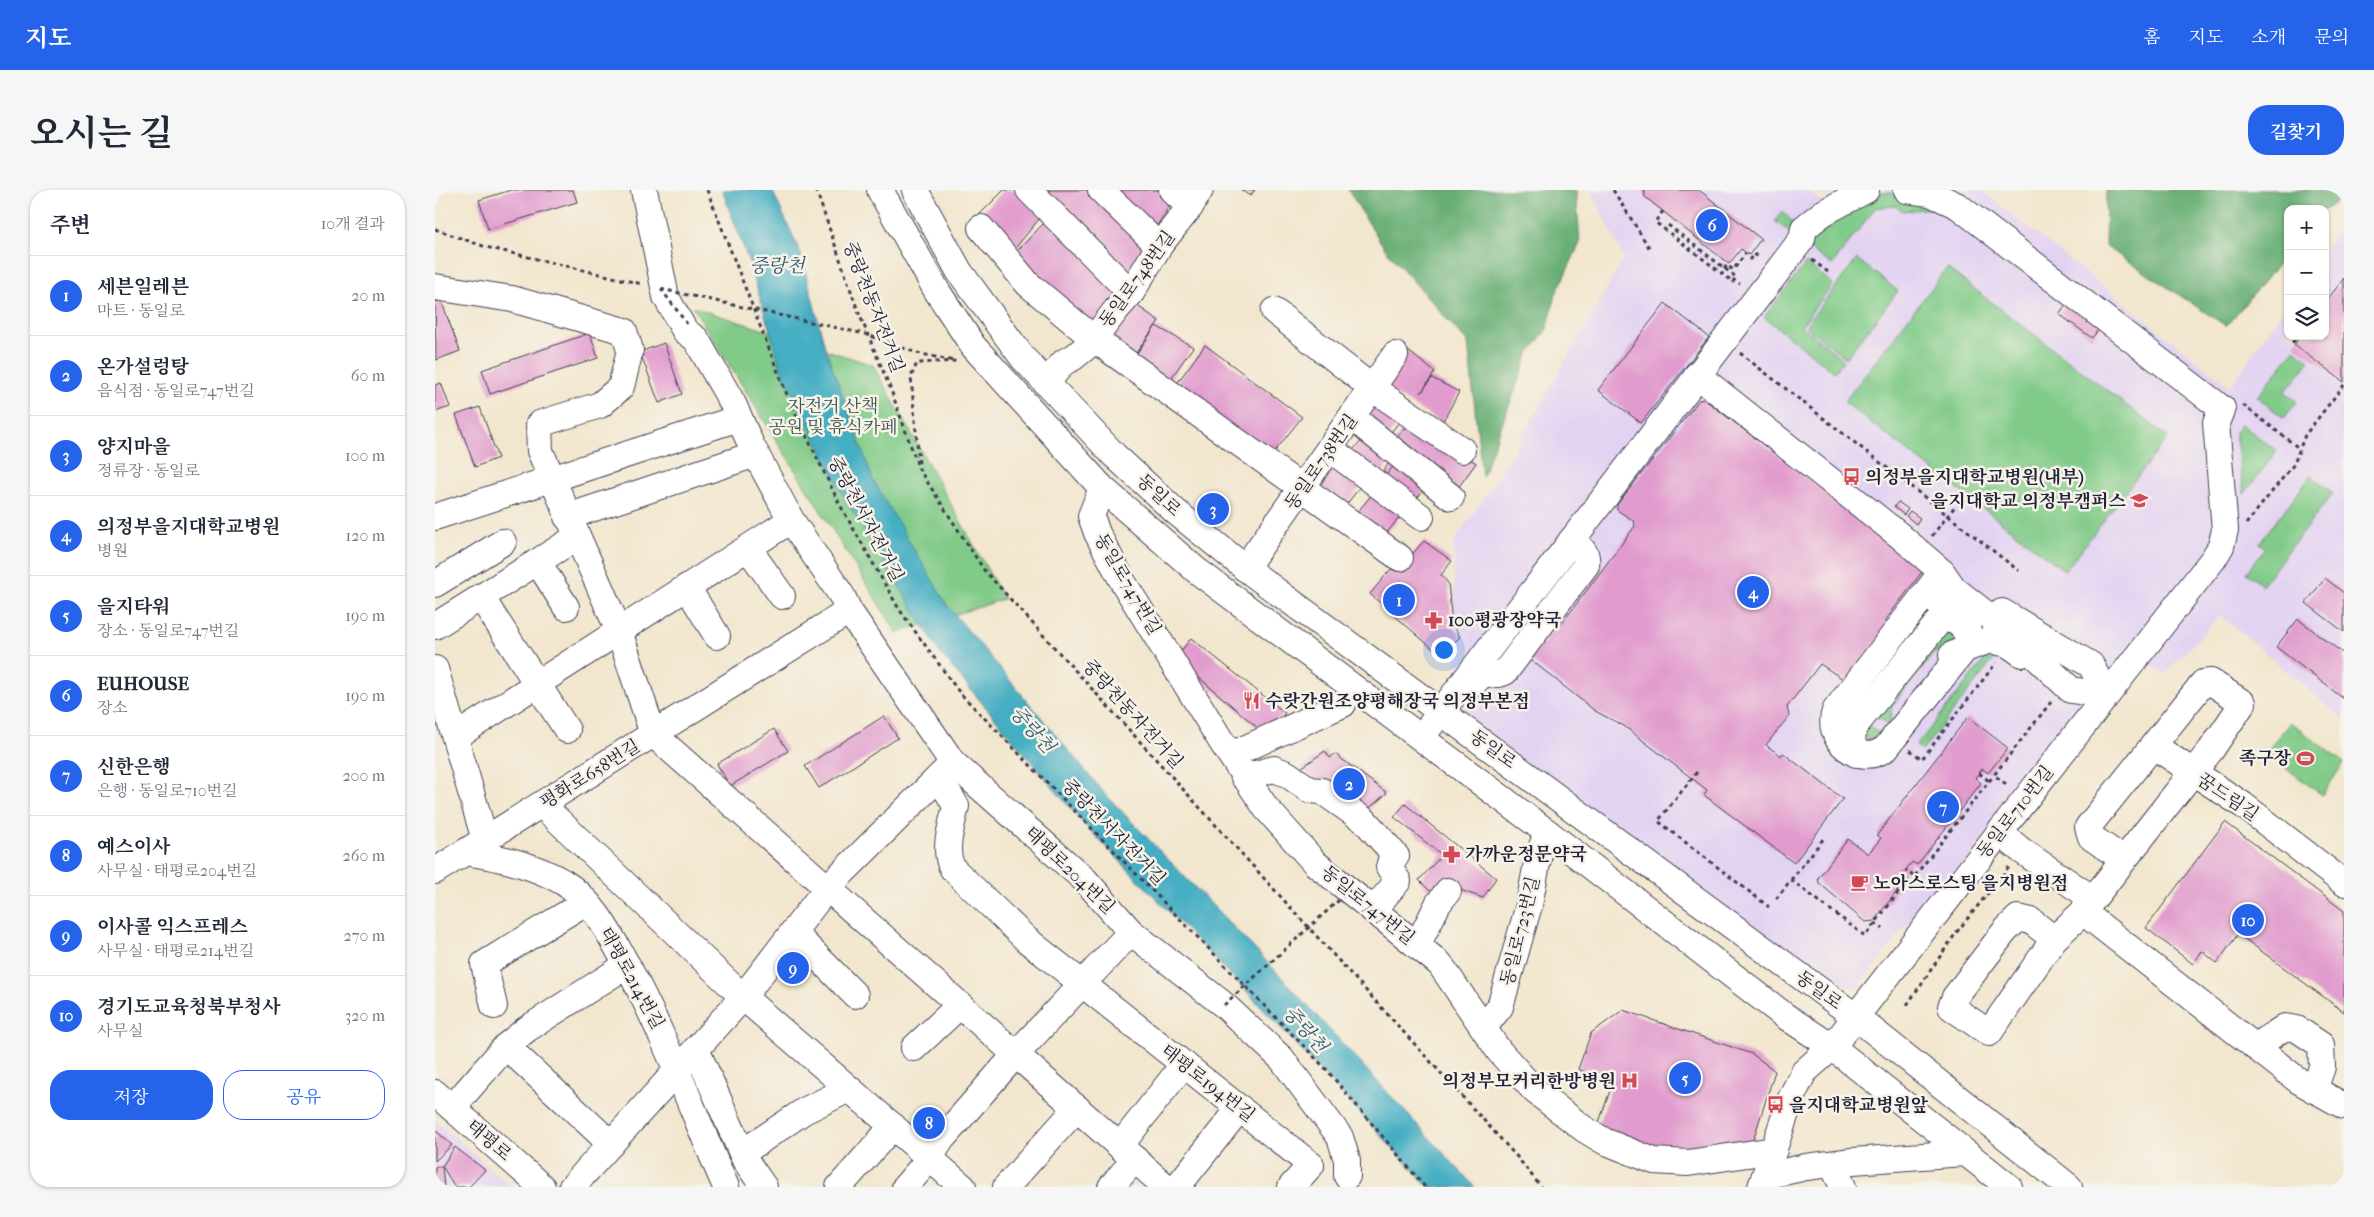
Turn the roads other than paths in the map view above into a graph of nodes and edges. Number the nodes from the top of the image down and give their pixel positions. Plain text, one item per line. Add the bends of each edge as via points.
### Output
1 (644, 190) edge
2 (880, 190) edge
3 (915, 190) edge
4 (1029, 190) edge
5 (1101, 190) edge
6 (1866, 190) edge
7 (1907, 190) edge
8 (1187, 196) edge
9 (981, 228) dead end
10 (1159, 246) junction
11 (435, 287) edge
12 (1131, 294) junction
13 (1274, 311) dead end
14 (1094, 339) junction
15 (1395, 355) dead end
16 (1697, 375) junction
17 (1046, 383) junction
18 (1372, 388) junction
19 (1352, 417) junction
20 (739, 418) junction
21 (1330, 449) junction
22 (1462, 450) dead end
23 (756, 454) junction
24 (551, 479) junction
25 (1102, 488) junction
26 (1302, 488) junction
27 (1451, 497) dead end
28 (435, 517) edge
29 (1421, 517) dead end
30 (791, 520) junction
31 (572, 527) junction
32 (503, 542) dead end
33 (748, 548) junction
34 (1401, 558) dead end
35 (538, 562) junction
36 (1245, 568) junction
37 (1942, 572) junction
38 (435, 584) edge
39 (687, 587) junction
40 (782, 596) dead end
41 (481, 597) junction
42 (566, 607) dead end
43 (849, 610) junction
44 (1911, 611) junction
45 (435, 626) edge
46 (619, 631) junction
47 (717, 636) dead end
48 (1967, 645) junction
49 (437, 684) edge
50 (537, 684) junction
51 (2054, 691) junction
52 (2106, 695) junction
53 (1343, 704) dead end
54 (1441, 712) junction
55 (567, 730) dead end
56 (653, 734) junction
57 (455, 737) junction
58 (1421, 738) junction
59 (2154, 746) junction
60 (1856, 754) junction
61 (1237, 766) junction
62 (946, 770) junction
63 (2193, 772) junction
64 (541, 804) junction
65 (1547, 832) junction
66 (1999, 832) junction
67 (475, 846) junction
68 (2124, 860) junction
69 (435, 871) edge
70 (2344, 883) edge
71 (827, 888) junction
72 (1449, 891) dead end
73 (586, 902) junction
74 (2088, 906) junction
75 (1374, 909) junction
76 (793, 932) junction
77 (1131, 932) junction
78 (2054, 939) dead end
79 (1417, 946) junction
80 (627, 965) junction
81 (1081, 983) junction
82 (855, 995) dead end
83 (743, 997) junction
84 (960, 1005) junction
85 (494, 1006) dead end
86 (1856, 1016) junction
87 (1485, 1027) junction
88 (506, 1046) junction
89 (1832, 1047) junction
90 (2255, 1047) junction
91 (914, 1048) dead end
92 (696, 1049) junction
93 (1016, 1054) junction
94 (1184, 1064) junction
95 (677, 1070) junction
96 (849, 1089) junction
97 (2314, 1090) junction
98 (444, 1100) edge
99 (2344, 1106) edge
100 (1077, 1108) junction
101 (1240, 1108) junction
102 (893, 1126) junction
103 (611, 1144) junction
104 (1774, 1150) junction
105 (742, 1153) junction
106 (1127, 1153) junction
107 (1964, 1153) junction
108 (930, 1158) junction
109 (1311, 1164) junction
110 (1832, 1164) junction
111 (1763, 1181) edge
112 (1354, 1182) edge
113 (542, 1187) edge
114 (572, 1187) edge
115 (726, 1187) edge
116 (764, 1187) edge
117 (839, 1187) edge
118 (905, 1187) edge
119 (963, 1187) edge
120 (1007, 1187) edge
121 (1111, 1187) edge
122 (1166, 1187) edge
123 (1177, 1187) edge
124 (1291, 1187) edge
125 (1843, 1187) edge
126 (2009, 1187) edge
127 (2069, 1187) edge

1 - 20 street via 666,297 685,331 695,339
2 - 25 street, 동일로 via 937,291 973,346
3 - 17 street, 동일로 via 959,271 1023,358
4 - 12 street
5 - 10 street
6 - 16 street via 1806,225 1801,239
7 - 52 street, 동일로710번길 via 1930,193 1958,206 2226,405 2216,423 2225,521 2221,546
8 - 10 street, 동일로748번길
9 - 14 street via 1028,284
10 - 12 street, 동일로748번길
11 - 24 street, 평화로658번길 via 512,299 624,331 630,350 621,387 600,405 539,424 540,451
12 - 14 street, 동일로748번길
13 - 18 street
14 - 17 street, 동일로748번길 via 1074,357 1063,362
14 - 26 street
15 - 18 street, 동일로738번길
16 - 37 street
16 - 54 street
17 - 36 street, 동일로 via 1114,455 1176,512
18 - 19 street, 동일로738번길
18 - 22 street
19 - 21 street, 동일로738번길
19 - 27 street
20 - 23 street
20 - 24 street
21 - 26 street, 동일로738번길
21 - 29 street
23 - 30 street
23 - 31 street
24 - 28 street
24 - 31 street, 평화로658번길
25 - 58 street, 동일로 via 1196,570
25 - 61 street, 동일로747번길 via 1091,516 1097,533 1123,582
26 - 34 street
26 - 36 street, 동일로738번길
30 - 33 street
30 - 43 street
31 - 35 street
31 - 46 street, 평화로658번길
32 - 38 street
33 - 39 street
33 - 40 street
35 - 41 street
35 - 42 street
36 - 54 street, 동일로
37 - 44 street
37 - 51 street via 1954,589 2014,636
37 - 52 street via 1961,579 2001,612 2091,665
39 - 46 street
39 - 47 street
41 - 45 street
41 - 50 street
43 - 56 street
43 - 62 street
44 - 48 street via 1929,602 1944,603 1967,623
44 - 60 street via 1835,711 1833,724 1836,733 1842,743
46 - 50 street
46 - 56 street, 평화로658번길
48 - 51 street via 1990,640 2008,644
48 - 60 street via 1903,742 1888,746 1877,754
48 - 60 street via 1965,630 1959,623 1947,618 1939,621 1854,727 1852,740
49 - 57 street
50 - 55 street
50 - 57 street
51 - 52 street
52 - 66 street, 동일로710번길
53 - 61 street
54 - 58 street
54 - 86 street, 동일로
56 - 64 street, 평화로658번길
56 - 71 street
57 - 67 street
58 - 65 street, 동일로
59 - 63 street
59 - 63 street via 2203,683 2211,682 2243,703
59 - 68 street via 2088,827 2091,837
61 - 75 street, 동일로747번길 via 1266,808 1315,863
61 - 75 street via 1274,769 1287,774 1310,790 1322,790 1365,821 1396,856 1389,867 1398,881
62 - 71 street
62 - 77 street, 태평로204번길 via 1086,881
62 - 81 street via 956,806 947,852 953,869 1027,940
63 - 68 street, 꿈드림길
63 - 70 street, 꿈드림길 via 2243,805
64 - 67 street, 평화로658번길
64 - 83 street
65 - 87 street, 동일로723번길 via 1500,1007
65 - 89 street, 동일로 via 1785,1016
66 - 74 street
66 - 86 street, 동일로710번길
67 - 69 street, 평화로658번길
67 - 73 street, 태평로214번길 via 529,864 564,883
68 - 74 street, 꿈드림길
71 - 76 street
71 - 84 street
72 - 79 street via 1438,904
73 - 80 street, 태평로214번길 via 610,932
73 - 85 street via 484,964
74 - 78 street, 꿈드림길
74 - 90 street
75 - 79 street, 동일로747번길
76 - 82 street
76 - 83 street
77 - 81 street
77 - 112 street, 태평로204번길 via 1224,1005 1282,1059 1340,1137
79 - 87 street, 동일로747번길 via 1440,964
80 - 88 street
80 - 95 street, 태평로214번길
81 - 93 street
81 - 94 street, 태평로194번길
83 - 92 street
83 - 96 street
84 - 91 street
84 - 93 street
86 - 89 street, 동일로710번길
86 - 127 street, 동일로
87 - 104 street, 동일로747번길 via 1499,1051 1535,1091 1584,1129 1620,1149 1653,1161 1688,1163
88 - 98 street
88 - 103 street
89 - 104 street, 동일로710번길 via 1804,1072 1791,1098
89 - 107 street, 동일로
90 - 97 street
90 - 97 street via 2285,1027 2297,1029 2321,1046 2322,1067
92 - 95 street
92 - 105 street
93 - 100 street
93 - 108 street via 941,1140
94 - 101 street, 태평로194번길
94 - 106 street
95 - 103 street
95 - 115 street, 태평로214번길
96 - 102 street
96 - 105 street via 805,1111
97 - 99 street
98 - 113 street, 태평로
100 - 106 street
100 - 120 street
101 - 109 street, 태평로194번길
101 - 123 street
102 - 108 street
102 - 117 street
103 - 114 street
104 - 111 street, 동일로710번길
105 - 116 street
106 - 121 street
106 - 122 street
107 - 110 street
107 - 126 street, 동일로
108 - 118 street
108 - 119 street
109 - 112 street via 1335,1167
109 - 124 street
110 - 111 street
110 - 125 street

